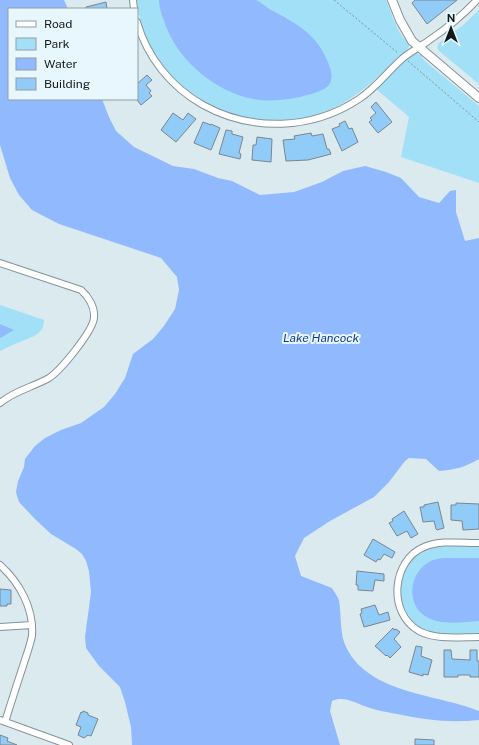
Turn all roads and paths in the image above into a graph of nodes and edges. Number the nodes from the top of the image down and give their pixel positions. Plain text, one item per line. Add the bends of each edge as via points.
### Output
1 (392, 0) edge
2 (477, 0) edge
3 (138, 26) edge
4 (419, 48) junction
5 (479, 98) edge
6 (0, 263) edge
7 (0, 403) edge
8 (479, 543) edge
9 (0, 565) edge
10 (32, 625) junction
11 (0, 628) edge
12 (479, 637) edge
13 (2, 721) edge
14 (69, 745) edge

1 - 4 street via 406,33
2 - 4 street via 455,21
3 - 4 street via 141,36 158,65 183,92 214,111 260,124 307,121 350,105 372,89 404,57
4 - 5 street
6 - 7 street via 81,290 88,296 94,316 91,327 64,364 50,377 7,397
8 - 12 street via 432,544 417,551 401,571 398,591 402,612 409,623 418,630 440,637
9 - 10 street via 22,592 30,611
10 - 11 street
10 - 13 street via 28,651
13 - 14 street

